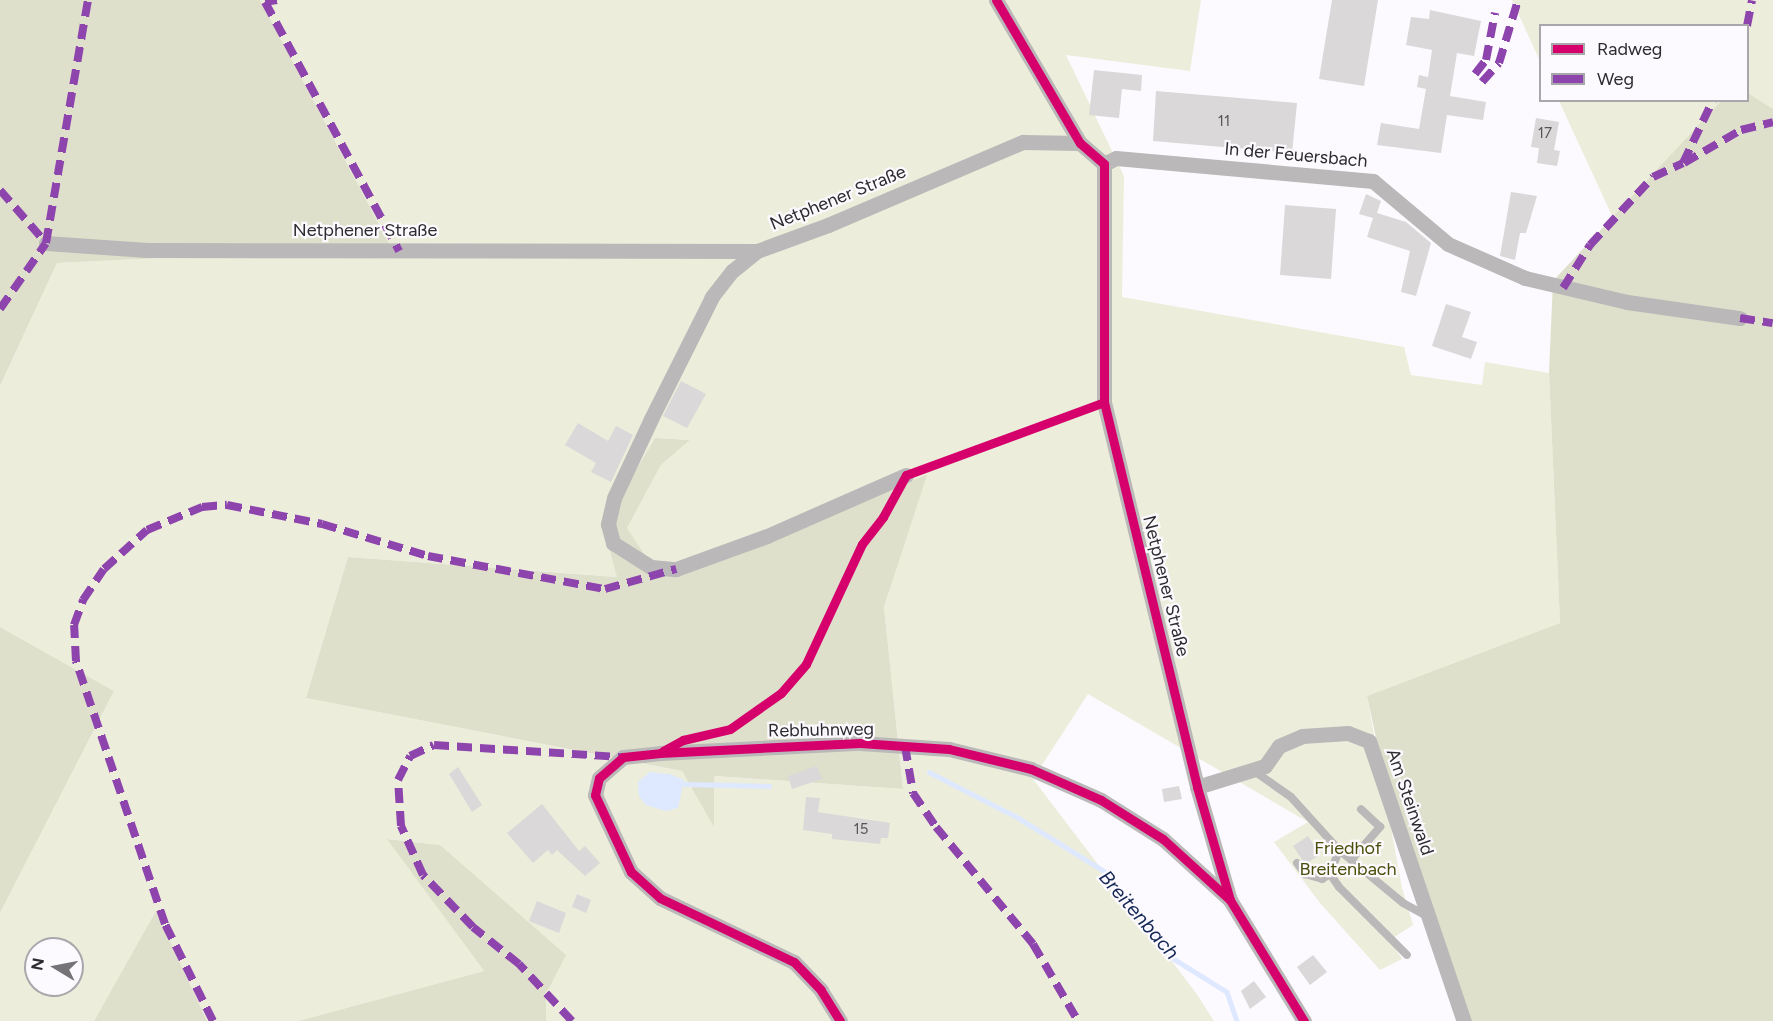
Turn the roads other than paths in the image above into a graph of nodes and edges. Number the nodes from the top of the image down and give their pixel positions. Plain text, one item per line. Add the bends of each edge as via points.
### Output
1 (996, 0) edge
2 (1080, 143) junction
3 (1104, 164) junction
4 (46, 243) dead end
5 (757, 251) junction
6 (1740, 318) dead end
7 (906, 475) dead end
8 (1254, 771) junction
9 (1197, 787) junction
10 (1361, 809) dead end
11 (1339, 850) junction
12 (1352, 860) junction
13 (1298, 863) dead end
14 (1330, 874) junction
15 (1230, 900) junction
16 (1430, 918) junction
17 (1407, 955) dead end
18 (840, 1021) edge
19 (1304, 1021) edge
20 (1464, 1021) edge

1 - 2 street
2 - 3 street
2 - 5 street, Netphener Straße via 1023,142
3 - 6 street, In der Feuersbach via 1116,158 1373,181 1448,244 1525,278 1627,302
3 - 9 street, Netphener Straße via 1104,402
4 - 5 street, Netphener Straße via 147,250
5 - 7 street, Netphener Straße via 732,272 712,297 651,418 614,498 608,524 613,543 651,567 676,569 767,536
8 - 9 street, Am Steinwald
8 - 11 lane via 1291,797
8 - 16 street, Am Steinwald via 1265,766 1279,746 1302,736 1348,733 1369,741
9 - 15 street, Netphener Straße
10 - 12 lane via 1380,827
11 - 12 lane
11 - 14 lane
12 - 16 lane via 1403,903
13 - 14 lane via 1313,878 1322,879
14 - 17 lane
15 - 18 street, Rebhuhnweg via 1163,839 1101,800 1031,769 948,750 860,743 660,753 623,757 599,778 595,795 632,872 660,898 794,962 821,990
15 - 19 street, Netphener Straße
16 - 20 street, Am Steinwald

